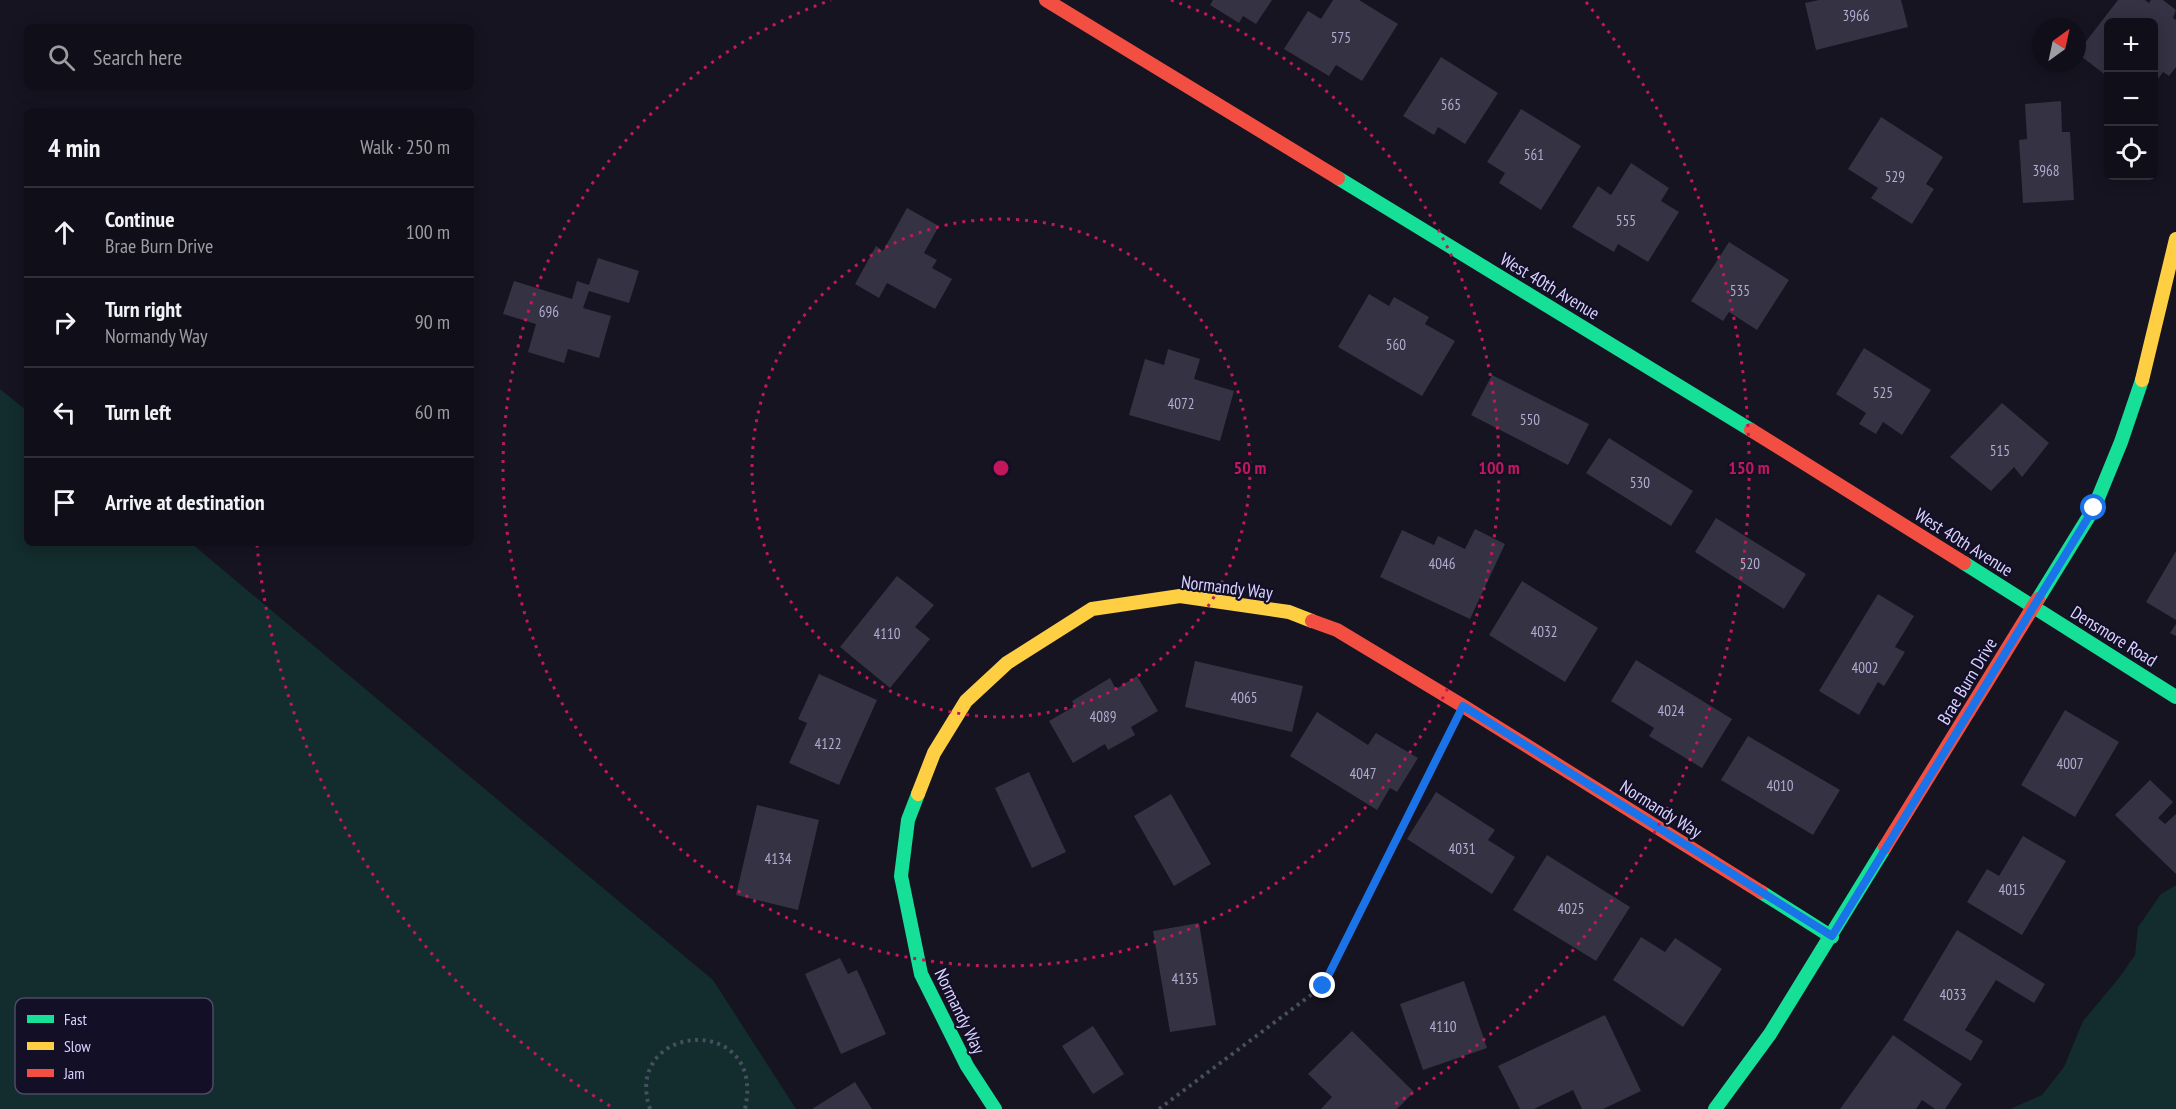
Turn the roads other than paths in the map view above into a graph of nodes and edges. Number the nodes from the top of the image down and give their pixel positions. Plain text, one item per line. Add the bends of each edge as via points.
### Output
1 (1046, 0) edge
2 (2176, 239) edge
3 (2033, 607) junction
4 (2176, 697) edge
5 (1832, 936) junction
6 (995, 1109) edge
7 (1715, 1109) edge

1 - 3 street, West 40th Avenue via 1755,432
2 - 3 street, Brae Burn Drive via 2156,330 2121,447 2094,508
3 - 4 street, Densmore Road
3 - 5 street, Brae Burn Drive
5 - 6 street, Normandy Way via 1336,630 1289,612 1180,596 1092,609 1007,663 966,701 934,753 908,820 901,876 921,974 967,1066
5 - 7 street, Brae Burn Drive via 1770,1034

